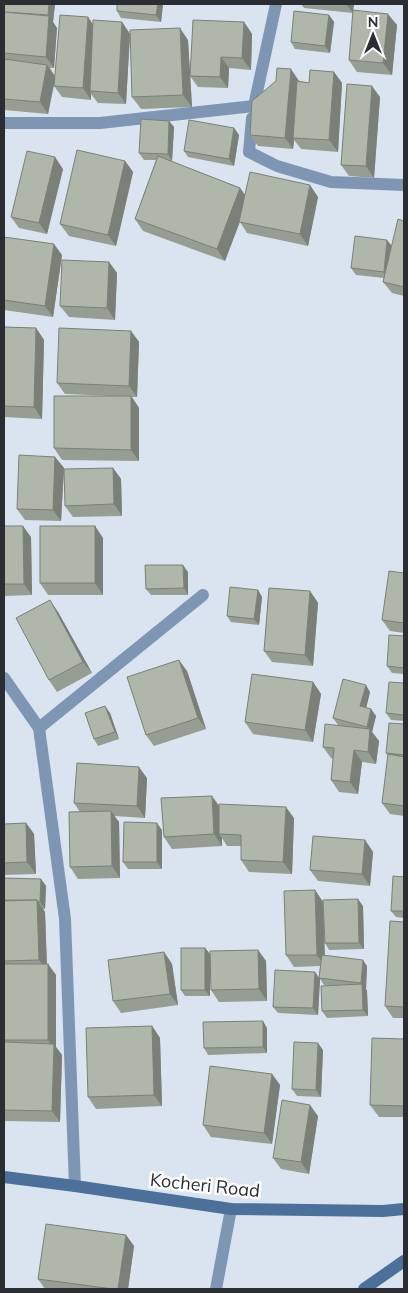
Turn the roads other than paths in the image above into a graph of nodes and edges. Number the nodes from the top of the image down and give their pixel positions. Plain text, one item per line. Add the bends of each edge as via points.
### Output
1 (276, 4) edge
2 (254, 106) junction
3 (4, 123) edge
4 (404, 185) edge
5 (203, 595) dead end
6 (4, 678) edge
7 (39, 728) junction
8 (4, 1177) edge
9 (75, 1186) junction
10 (404, 1208) edge
11 (231, 1210) junction
12 (404, 1261) edge
13 (216, 1289) edge
14 (364, 1289) edge

1 - 2 street
2 - 3 street via 100,123
2 - 4 street via 249,152 277,166 331,182
5 - 7 street
6 - 7 street
7 - 9 street via 65,919
8 - 9 main road, Kocheri Road
9 - 11 main road, Kocheri Road
10 - 11 main road, Kocheri Road via 383,1211
11 - 13 street
12 - 14 main road

